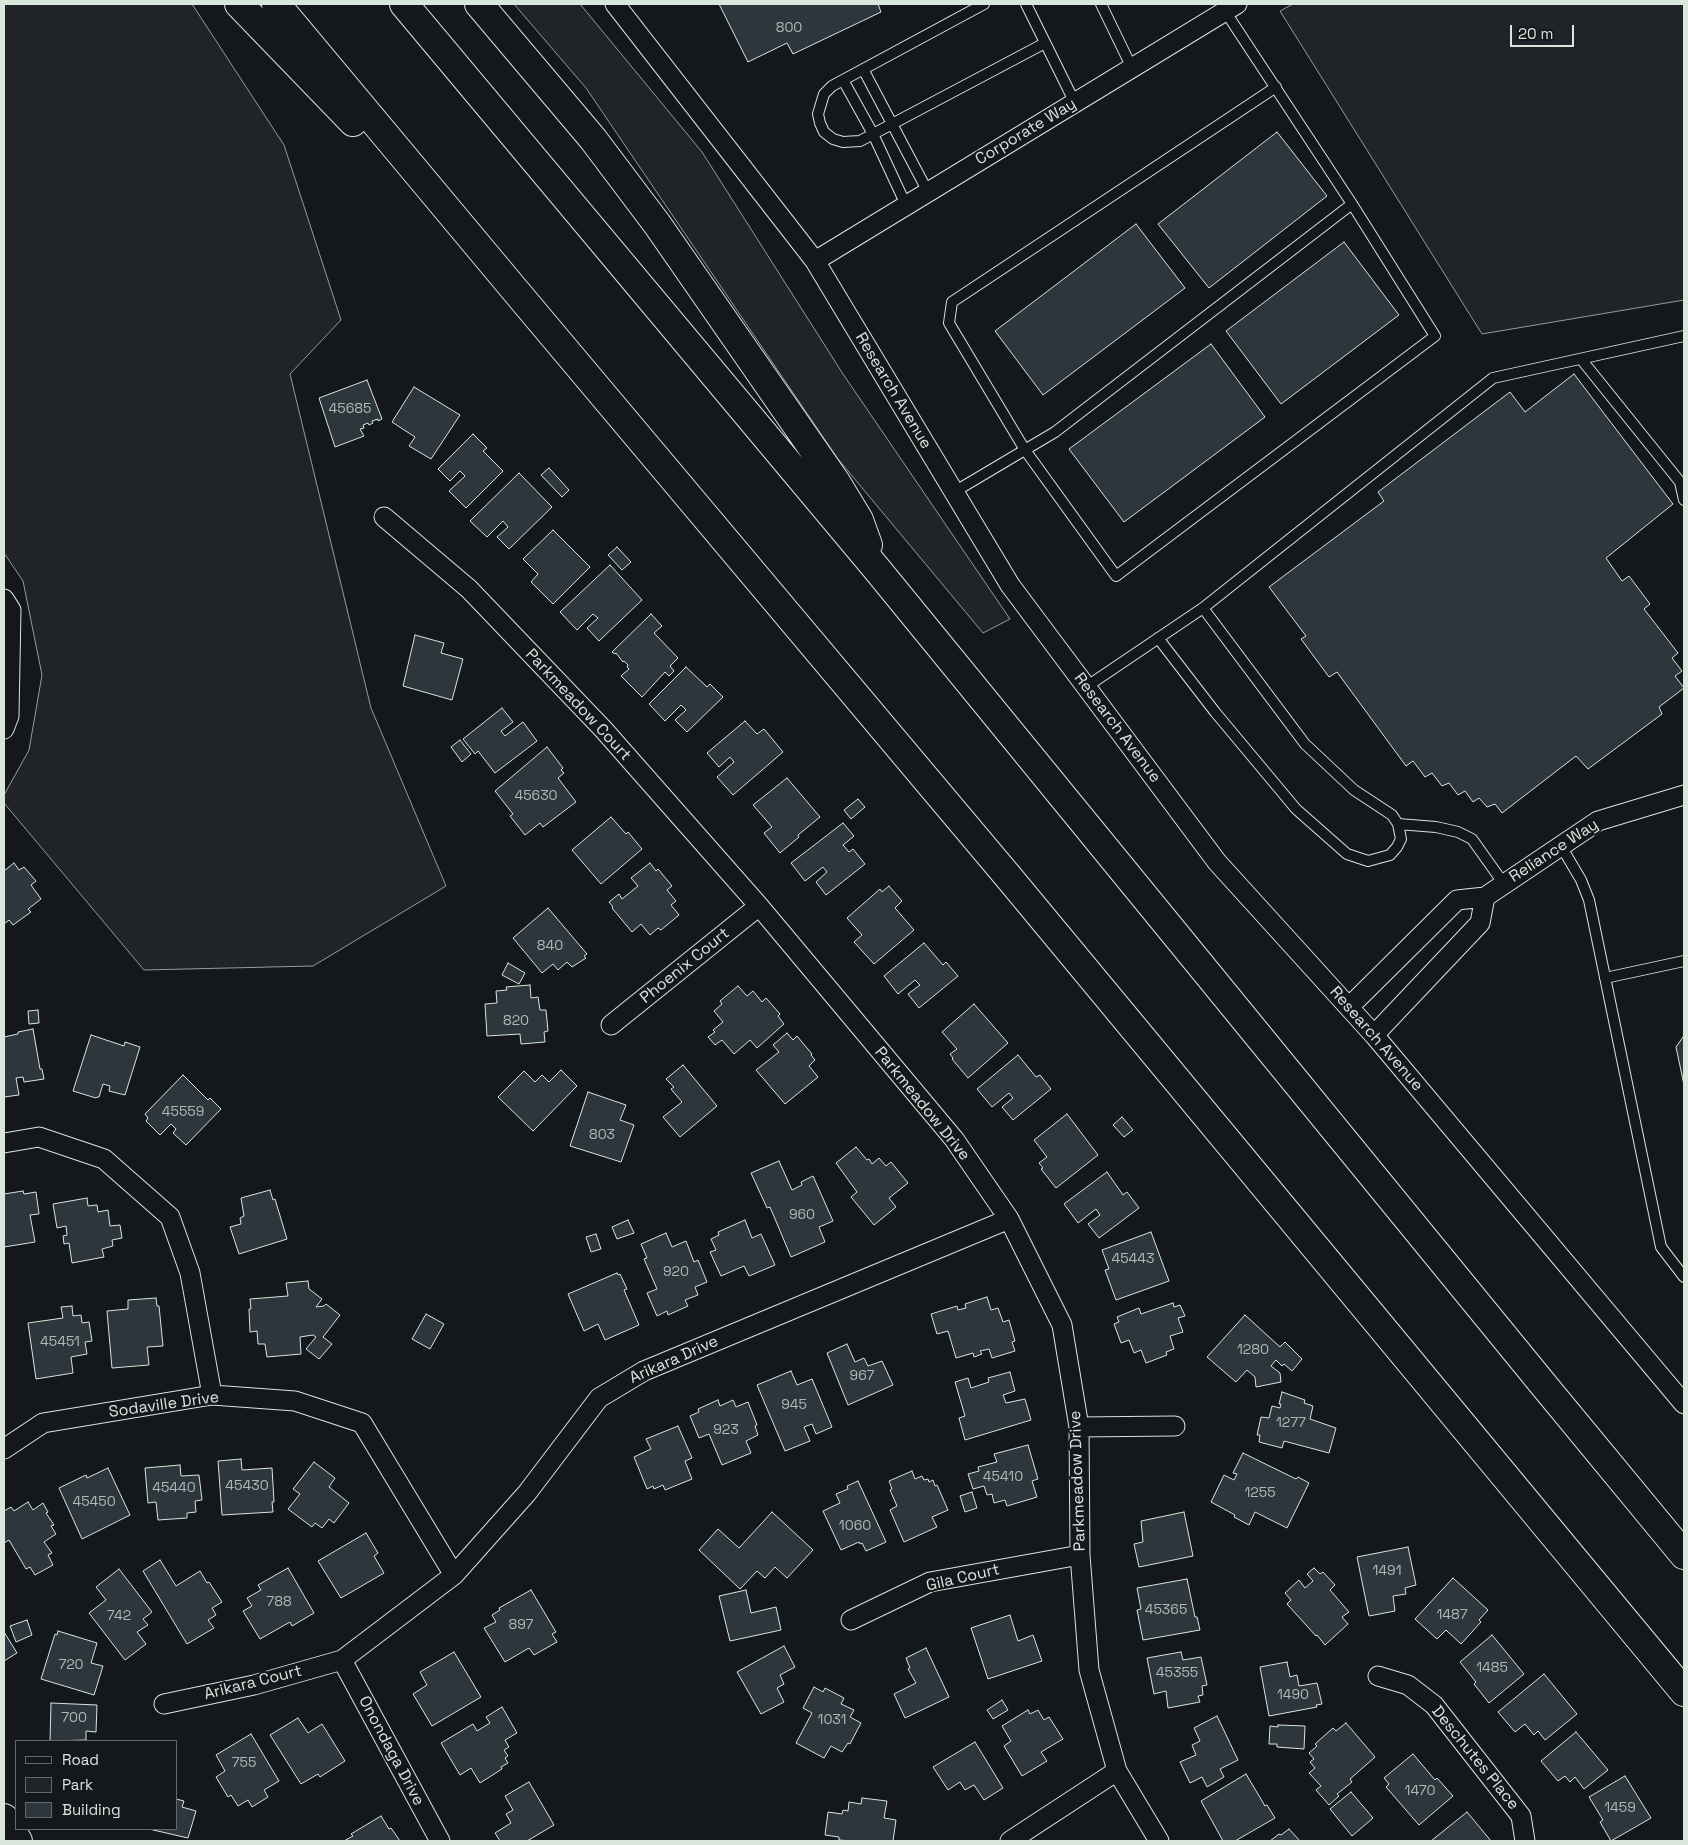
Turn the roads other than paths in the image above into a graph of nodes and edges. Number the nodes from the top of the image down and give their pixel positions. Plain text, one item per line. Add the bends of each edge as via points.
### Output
1 (239, 4) edge
2 (276, 4) edge
3 (404, 4) edge
4 (479, 4) edge
5 (615, 4) edge
6 (984, 4) edge
7 (1026, 4) edge
8 (1101, 4) edge
9 (1231, 7) edge
10 (1046, 43) junction
11 (1132, 68) junction
12 (863, 69) junction
13 (843, 80) junction
14 (1276, 88) junction
15 (1075, 102) junction
16 (892, 124) junction
17 (873, 134) junction
18 (928, 192) junction
19 (1352, 204) junction
20 (906, 205) junction
21 (815, 261) junction
22 (514, 289) junction
23 (1684, 336) edge
24 (1580, 359) junction
25 (1025, 450) junction
26 (954, 492) junction
27 (1684, 500) edge
28 (384, 517) dead end
29 (876, 568) junction
30 (4, 599) edge
31 (1203, 608) junction
32 (1158, 638) junction
33 (1086, 687) junction
34 (4, 729) edge
35 (1684, 795) edge
36 (1398, 824) junction
37 (1561, 846) junction
38 (1504, 884) junction
39 (1485, 897) junction
40 (759, 906) junction
41 (1684, 961) edge
42 (1605, 978) junction
43 (1349, 1007) junction
44 (611, 1026) dead end
45 (1374, 1035) junction
46 (4, 1143) edge
47 (1009, 1218) junction
48 (1684, 1277) edge
49 (212, 1395) junction
50 (1684, 1404) edge
51 (1080, 1426) junction
52 (1175, 1426) dead end
53 (4, 1448) edge
54 (1684, 1554) edge
55 (1080, 1555) junction
56 (454, 1575) junction
57 (851, 1620) dead end
58 (342, 1660) junction
59 (1378, 1676) dead end
60 (1684, 1692) edge
61 (164, 1704) dead end
62 (1117, 1771) junction
63 (4, 1818) edge
64 (18, 1841) edge
65 (440, 1841) edge
66 (1010, 1841) edge
67 (1159, 1841) edge
68 (1525, 1841) edge

1 - 22 main road
2 - 22 main road
3 - 29 main road
4 - 29 main road via 593,139 656,224 836,482 859,520
5 - 21 street, Research Avenue
6 - 12 lane
7 - 10 lane
8 - 11 lane
9 - 11 street, Corporate Way
9 - 14 lane
10 - 15 lane
10 - 16 lane
11 - 15 street, Corporate Way
12 - 13 lane
12 - 16 lane
13 - 17 lane
13 - 17 lane via 824,94 818,114 824,132 843,142 860,141
14 - 19 lane
14 - 25 lane via 952,302 949,323
15 - 18 street, Corporate Way
16 - 17 lane
16 - 18 lane
17 - 20 lane
18 - 20 street, Corporate Way
19 - 25 lane via 1055,432
19 - 25 lane via 1436,336 1116,576
20 - 21 street, Corporate Way
21 - 26 street, Research Avenue
22 - 60 main road via 1011,880
23 - 24 lane
24 - 27 lane via 1680,482
24 - 31 lane via 1493,378
25 - 26 lane
26 - 33 street, Research Avenue via 1010,585
28 - 40 street, Parkmeadow Court via 469,589 603,729
29 - 54 main road
30 - 34 street via 11,610 9,716
31 - 32 lane
31 - 36 lane via 1305,744 1354,790 1392,816
32 - 33 lane
32 - 36 lane via 1214,712 1296,809 1347,854 1368,861 1390,855 1401,839
33 - 43 street, Research Avenue via 1217,862
35 - 37 street, Reliance Way via 1598,821
36 - 38 lane via 1436,827 1472,838
37 - 38 street, Reliance Way
37 - 42 lane via 1590,900
38 - 39 street, Reliance Way
39 - 43 street, Reliance Way via 1457,900
39 - 45 street via 1480,923
40 - 44 street, Phoenix Court
40 - 47 street, Parkmeadow Drive via 954,1139
41 - 42 lane
42 - 48 lane via 1661,1247
43 - 45 street, Research Avenue
45 - 50 street, Research Avenue
46 - 49 street via 38,1137 104,1159 170,1217 190,1273
47 - 51 street, Parkmeadow Drive via 1062,1325
47 - 56 street, Arikara Drive via 644,1371 598,1398 527,1493
49 - 53 street, Sodaville Drive via 43,1424
49 - 56 street, Sodaville Drive via 295,1401 362,1422
51 - 52 street
51 - 55 street, Parkmeadow Drive
55 - 57 street, Gila Court via 930,1582
55 - 62 street, Parkmeadow Drive via 1088,1670
56 - 58 street, Arikara Drive
58 - 61 street, Arikara Court via 254,1685
58 - 65 street, Onondaga Drive
59 - 68 street, Deschutes Place via 1408,1685 1434,1705 1521,1816
62 - 66 street
62 - 67 street, Parkmeadow Drive
63 - 64 main road

